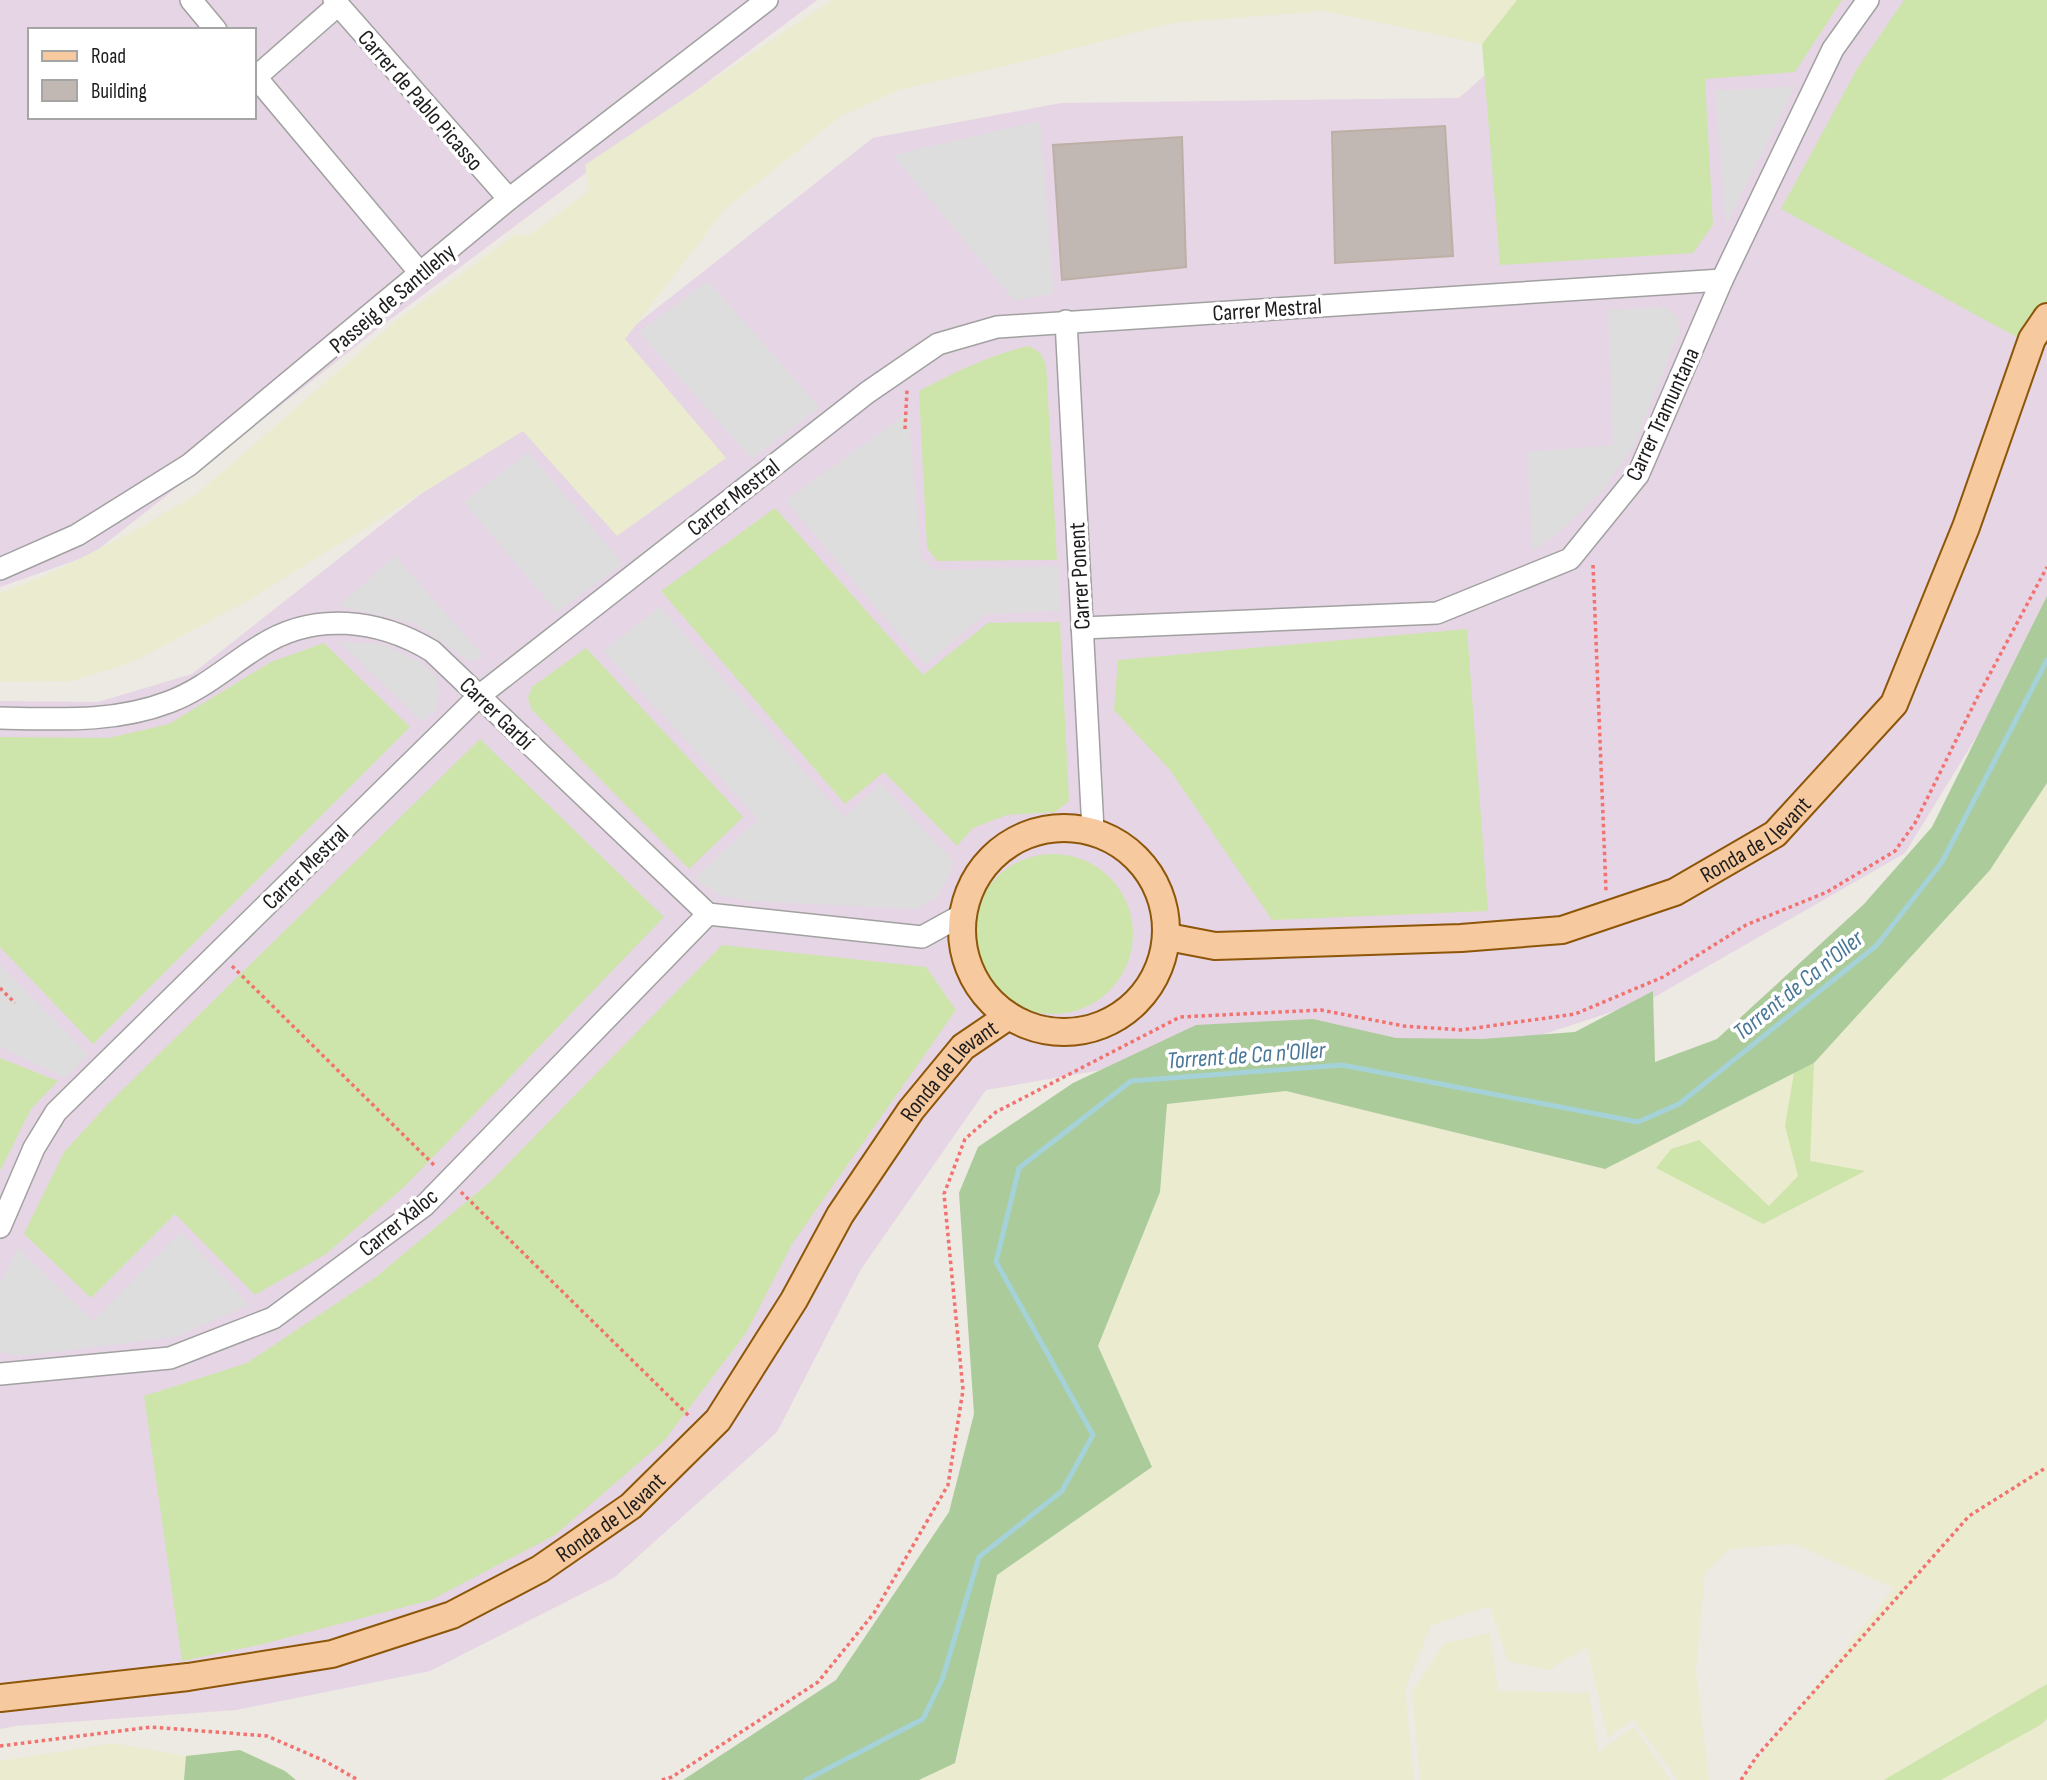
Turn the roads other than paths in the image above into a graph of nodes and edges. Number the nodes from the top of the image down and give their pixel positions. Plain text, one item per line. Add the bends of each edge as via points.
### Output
1 (191, 0) edge
2 (767, 0) edge
3 (1868, 0) edge
4 (336, 2) edge
5 (214, 28) edge
6 (256, 75) edge
7 (256, 77) edge
8 (509, 199) junction
9 (421, 274) junction
10 (1722, 280) junction
11 (2047, 317) edge
12 (1066, 321) junction
13 (0, 569) edge
14 (1082, 628) junction
15 (479, 696) junction
16 (0, 718) edge
17 (1093, 830) junction
18 (708, 914) junction
19 (962, 915) junction
20 (1167, 937) junction
21 (1007, 1017) junction
22 (0, 1227) edge
23 (0, 1374) edge
24 (0, 1698) edge

1 - 5 street
2 - 8 street, Passeig de Santllehy
3 - 10 street, Carrer Tramuntana via 1833,49
4 - 6 street
4 - 8 street, Carrer de Pablo Picasso
7 - 9 street
8 - 9 street, Passeig de Santllehy
9 - 13 street, Passeig de Santllehy via 189,465 77,535
10 - 12 street, Carrer Mestral
10 - 14 street, Carrer Tramuntana via 1638,475 1570,559 1437,612
11 - 20 main road, Ronda de Llevant via 2032,340 1966,527 1894,704 1775,834 1675,892 1562,930 1215,946
12 - 14 street, Carrer Ponent
12 - 15 street, Carrer Mestral via 997,327 938,344 868,392
14 - 17 street, Carrer Ponent
15 - 16 street, Carrer Garbí via 432,651 409,637 365,624 312,624 273,638 194,691 143,711 93,719
15 - 18 street, Carrer Garbí
15 - 22 street, Carrer Mestral via 56,1112 34,1148
17 - 19 main road via 1057,827 1035,831 1003,847 984,865
17 - 20 main road via 1124,845 1149,871 1164,901
18 - 19 street via 922,937
18 - 23 street, Carrer Xaloc via 425,1205 273,1318 170,1358
19 - 21 main road via 963,951 972,972 981,992
20 - 21 main road via 1164,957 1149,990 1120,1017 1087,1031 1034,1030
21 - 24 main road, Ronda de Llevant via 963,1047 911,1110 840,1214 794,1300 718,1420 631,1506 540,1569 452,1615 332,1654 188,1677

